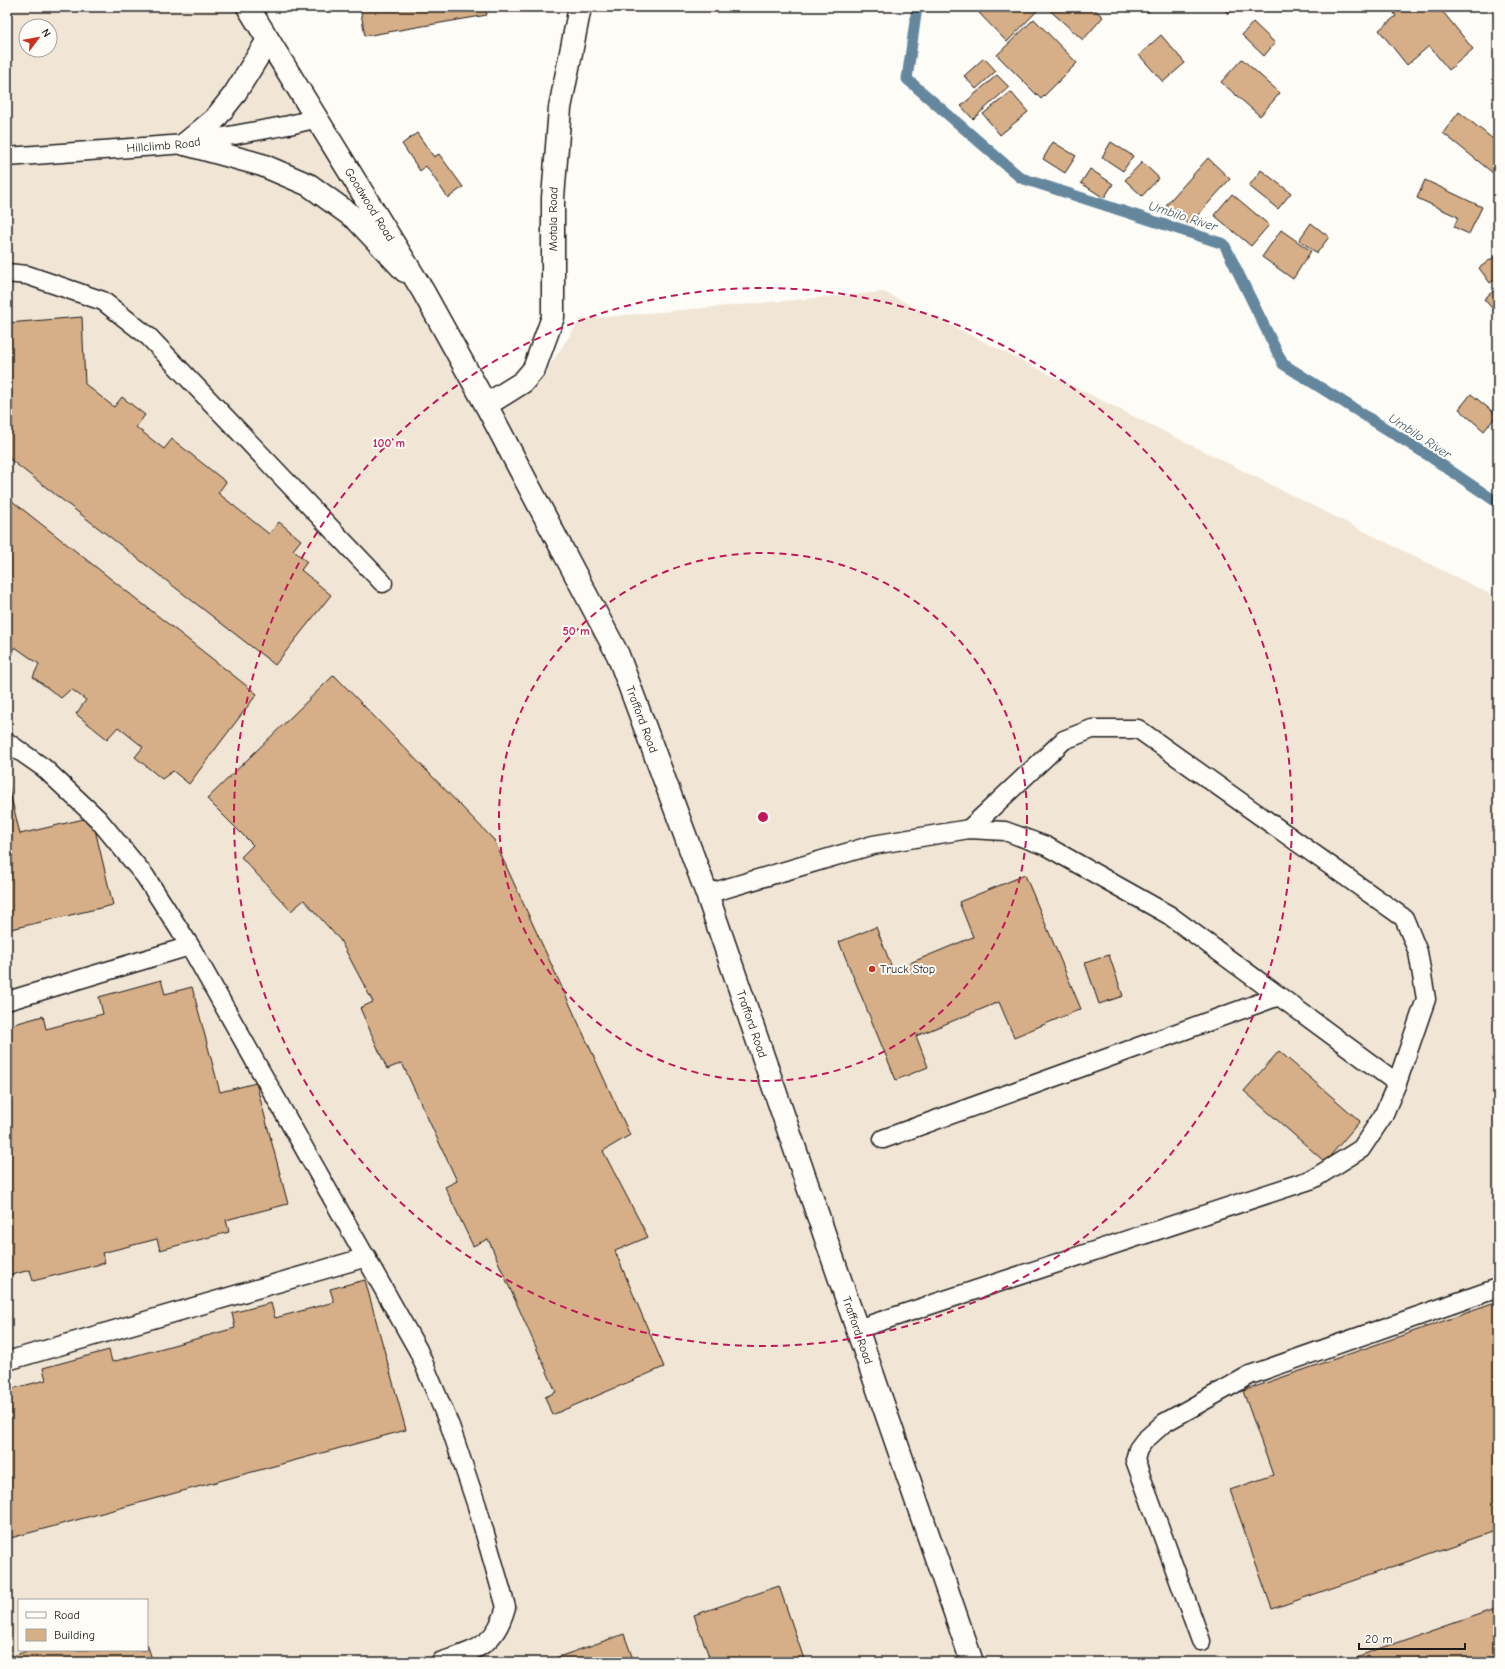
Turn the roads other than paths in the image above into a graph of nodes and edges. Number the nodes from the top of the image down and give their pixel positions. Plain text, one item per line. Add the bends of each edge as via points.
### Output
1 (248, 7) edge
2 (580, 7) edge
3 (268, 40) junction
4 (318, 118) junction
5 (185, 144) junction
6 (7, 157) edge
7 (7, 273) edge
8 (423, 291) junction
9 (486, 405) junction
10 (383, 583) dead end
11 (7, 742) edge
12 (969, 829) junction
13 (707, 894) junction
14 (190, 946) junction
15 (1279, 996) junction
16 (7, 1001) edge
17 (1397, 1084) junction
18 (883, 1139) dead end
19 (367, 1258) junction
20 (1498, 1288) edge
21 (857, 1329) junction
22 (7, 1361) edge
23 (1201, 1641) dead end
24 (440, 1662) edge
25 (972, 1662) edge

1 - 3 street, Goodwood Road
2 - 9 street, Motala Road via 560,108 553,198 553,317 534,369 523,382
3 - 4 street, Goodwood Road
3 - 5 street via 234,95 215,120
4 - 5 lane, Hillclimb Road via 289,126
4 - 8 street, Goodwood Road
5 - 6 lane, Hillclimb Road
5 - 8 street via 262,165 309,185 356,219
7 - 10 lane via 27,275 103,301 149,337
8 - 9 street, Goodwood Road
9 - 13 street, Trafford Road via 618,655
11 - 14 lane via 44,768 98,819 145,876
12 - 13 lane via 873,845
12 - 15 lane via 1005,831 1046,846 1169,915
12 - 17 lane via 1064,740 1092,729 1138,729 1404,918 1418,952 1426,999
13 - 21 street, Trafford Road
14 - 16 lane
14 - 19 lane
15 - 17 lane
15 - 18 lane
17 - 21 lane via 1383,1116 1361,1149 1313,1179
19 - 22 lane
19 - 24 lane via 418,1350 450,1426 477,1506 506,1607 496,1632 486,1642 475,1650
20 - 23 lane via 1250,1375 1164,1423 1144,1441 1135,1460
21 - 25 street, Trafford Road

